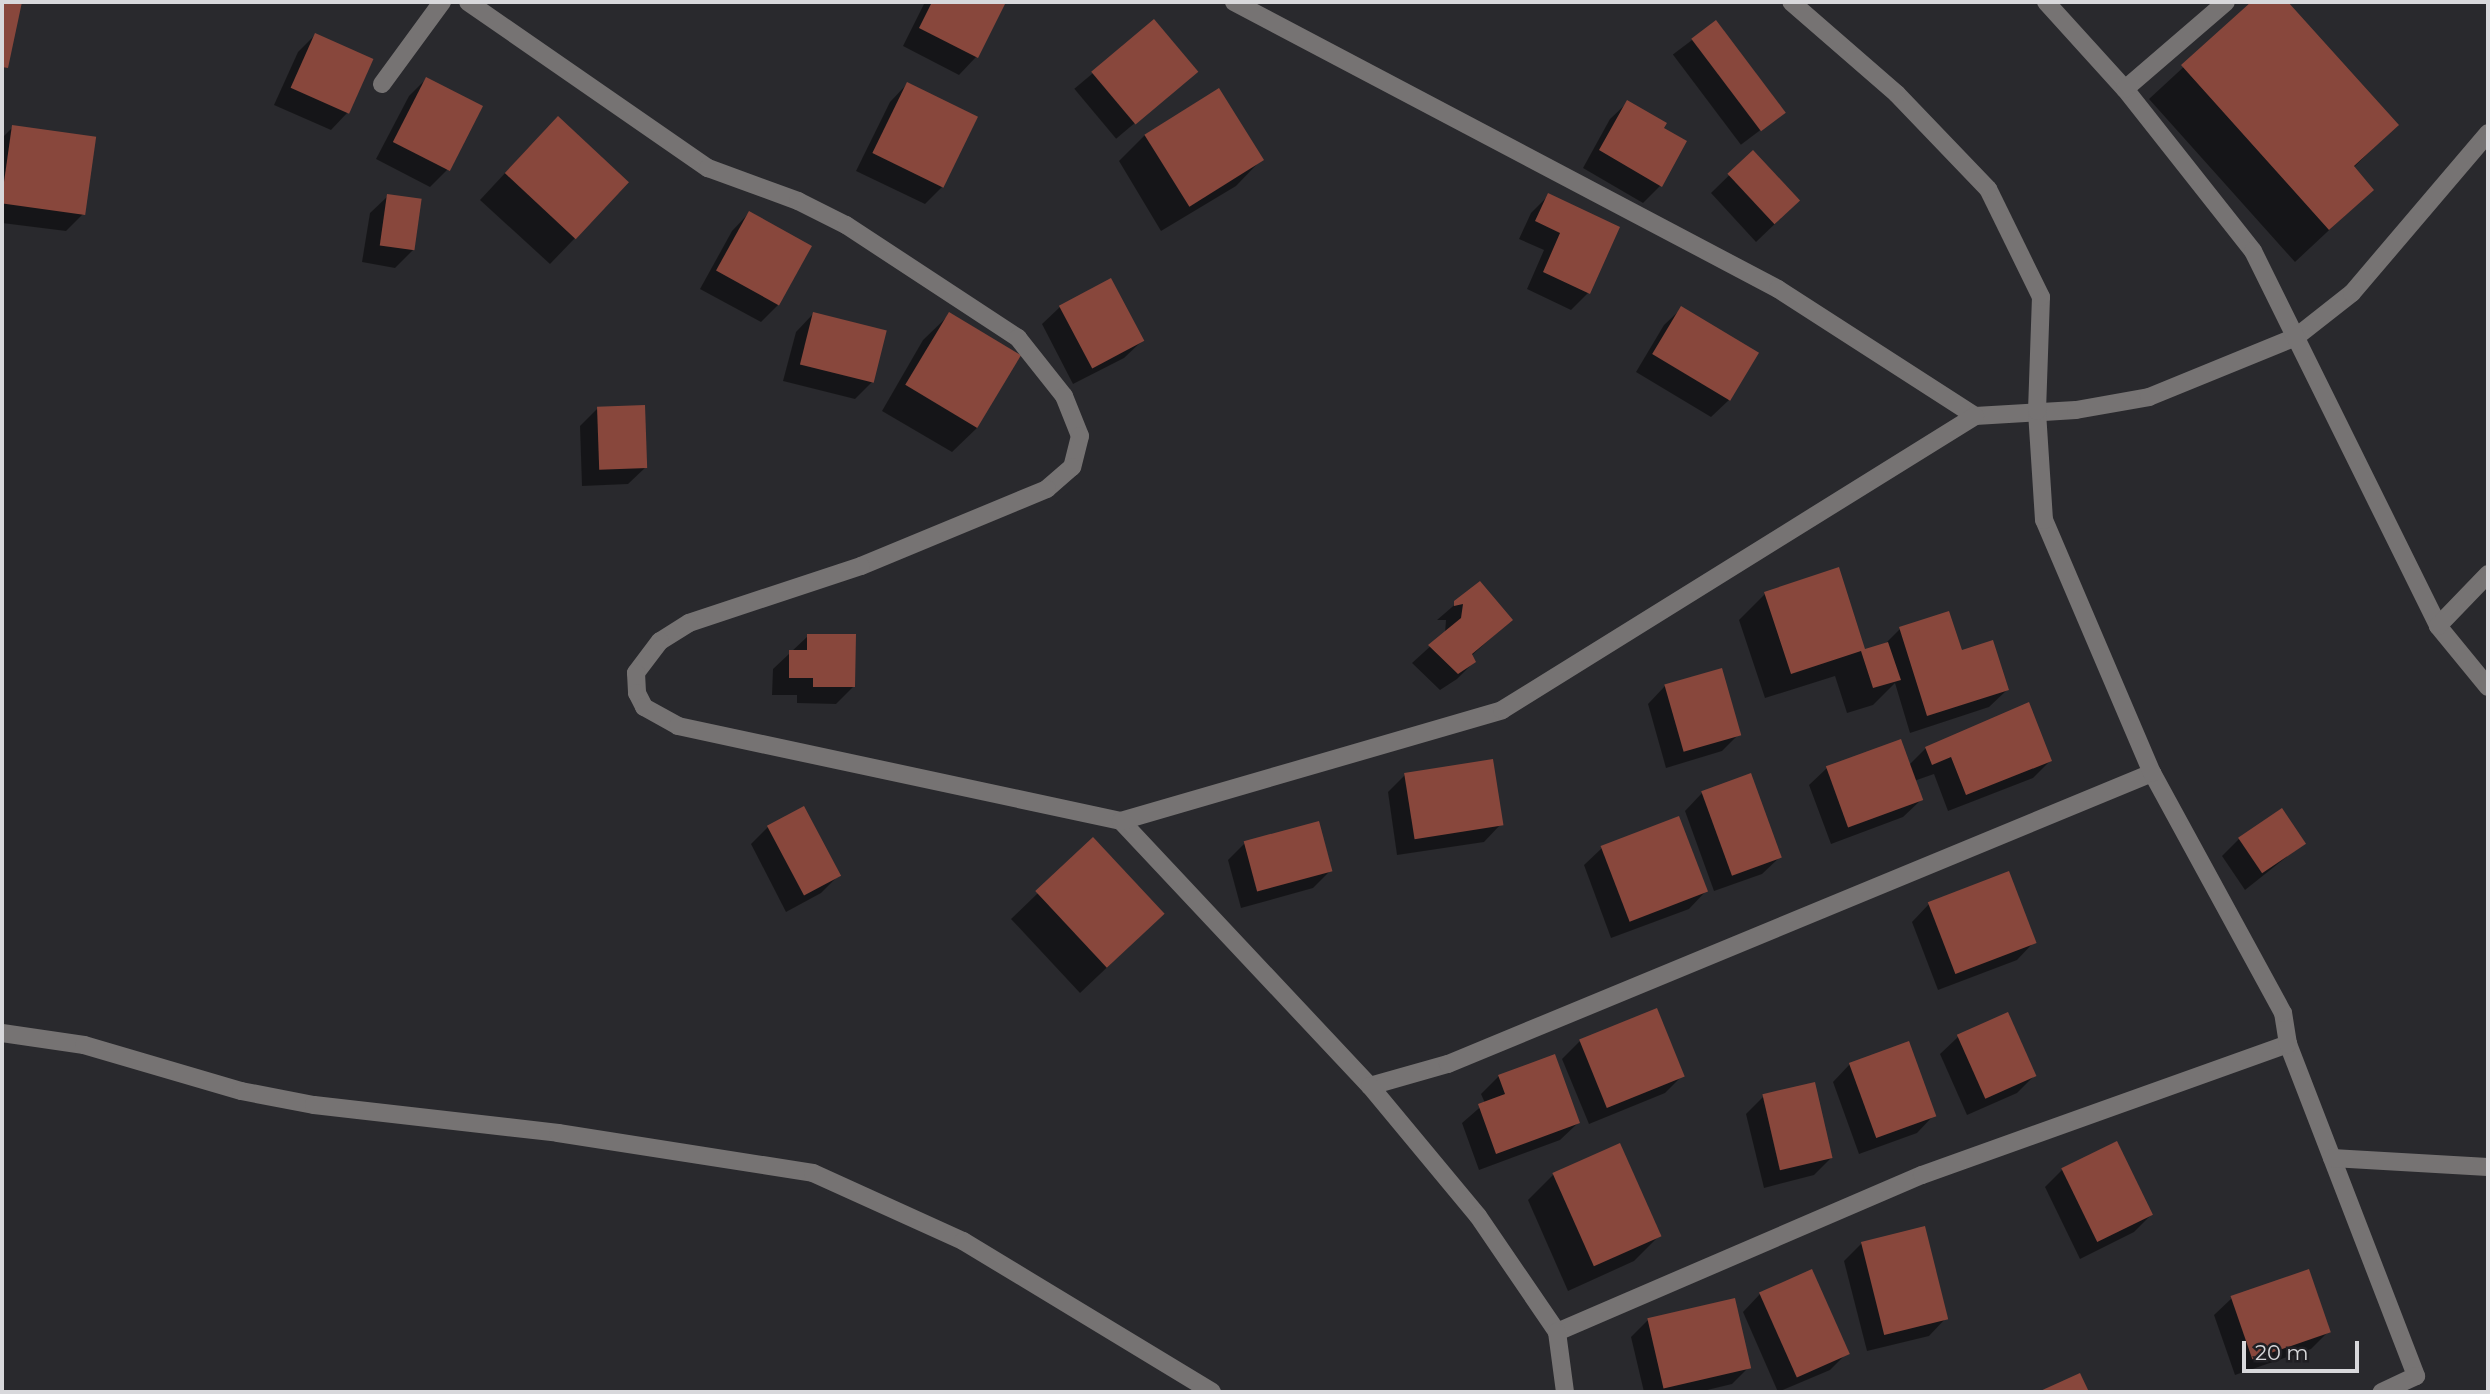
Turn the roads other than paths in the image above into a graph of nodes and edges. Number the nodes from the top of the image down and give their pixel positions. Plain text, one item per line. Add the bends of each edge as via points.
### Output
1 (442, 2) edge
2 (468, 2) edge
3 (1234, 2) edge
4 (1791, 2) edge
5 (2046, 2) edge
6 (2226, 2) edge
7 (382, 84) dead end
8 (2125, 89) junction
9 (2488, 133) edge
10 (2296, 337) junction
11 (2037, 411) junction
12 (1975, 416) junction
13 (2488, 574) edge
14 (2438, 626) junction
15 (2488, 687) edge
16 (2152, 774) junction
17 (1121, 821) junction
18 (2, 1033) edge
19 (2288, 1044) junction
20 (1370, 1086) junction
21 (2332, 1158) junction
22 (2488, 1167) edge
23 (1557, 1332) junction
24 (1212, 1392) edge
25 (1564, 1392) edge
26 (2381, 1392) edge

1 - 7 street
2 - 17 street via 708,168 798,201 846,225 1018,338 1064,397 1080,436 1072,467 1047,489 861,566 689,623 660,640 636,673 637,693 644,707 678,726
3 - 12 street via 1778,289
4 - 11 street via 1897,94 1989,189 2041,297
5 - 8 street
6 - 8 street
8 - 10 street via 2253,251
9 - 10 street via 2352,293
10 - 11 street via 2149,397 2076,410
10 - 14 street
11 - 12 street
11 - 16 street via 2045,520
12 - 17 street via 1502,710
13 - 14 street
14 - 15 street
16 - 19 street via 2283,1013
16 - 20 street via 1448,1064
17 - 20 street
18 - 24 street via 84,1045 241,1091 314,1105 558,1133 813,1173 963,1241
19 - 21 street
19 - 23 street via 1922,1175
20 - 23 street via 1478,1216
21 - 22 street
21 - 26 street via 2416,1376
23 - 25 street

